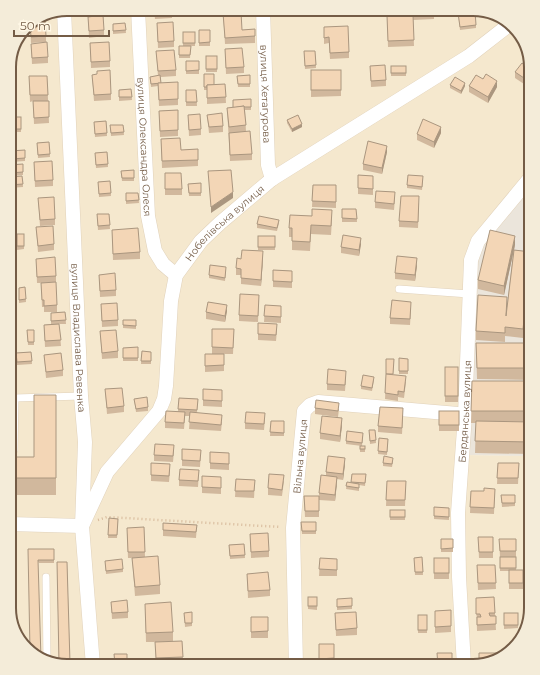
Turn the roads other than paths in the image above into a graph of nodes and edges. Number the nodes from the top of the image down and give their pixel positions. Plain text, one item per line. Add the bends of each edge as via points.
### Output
1 (64, 16) edge
2 (138, 16) edge
3 (263, 16) edge
4 (506, 28) edge
5 (272, 179) junction
6 (524, 185) edge
7 (176, 275) junction
8 (398, 289) dead end
9 (470, 294) junction
10 (81, 396) junction
11 (16, 398) edge
12 (465, 415) junction
13 (16, 524) edge
14 (82, 526) junction
15 (46, 576) dead end
16 (47, 655) edge
17 (92, 659) edge
18 (296, 659) edge
19 (464, 659) edge

1 - 10 street, вулиця Владислава Ревенка
2 - 7 street, вулиця Олександра Олеся via 148,216 155,251 163,264
3 - 5 street, вулиця Хетагурова via 268,165
4 - 5 street, Нобелівська вулиця via 469,56
5 - 7 street, Нобелівська вулиця via 201,241
6 - 9 street, Бердянська вулиця via 478,241 471,260
7 - 14 street, Нобелівська вулиця via 171,301 166,386 162,405 145,429 107,472
8 - 9 lane
9 - 12 street, Бердянська вулиця
10 - 11 lane
10 - 14 street, вулиця Владислава Ревенка via 85,442
12 - 18 street, Вільна вулиця via 318,402 310,404 304,411 293,528
12 - 19 street, Бердянська вулиця via 458,513
13 - 14 street
14 - 17 street, вулиця Владислава Ревенка
15 - 16 lane

